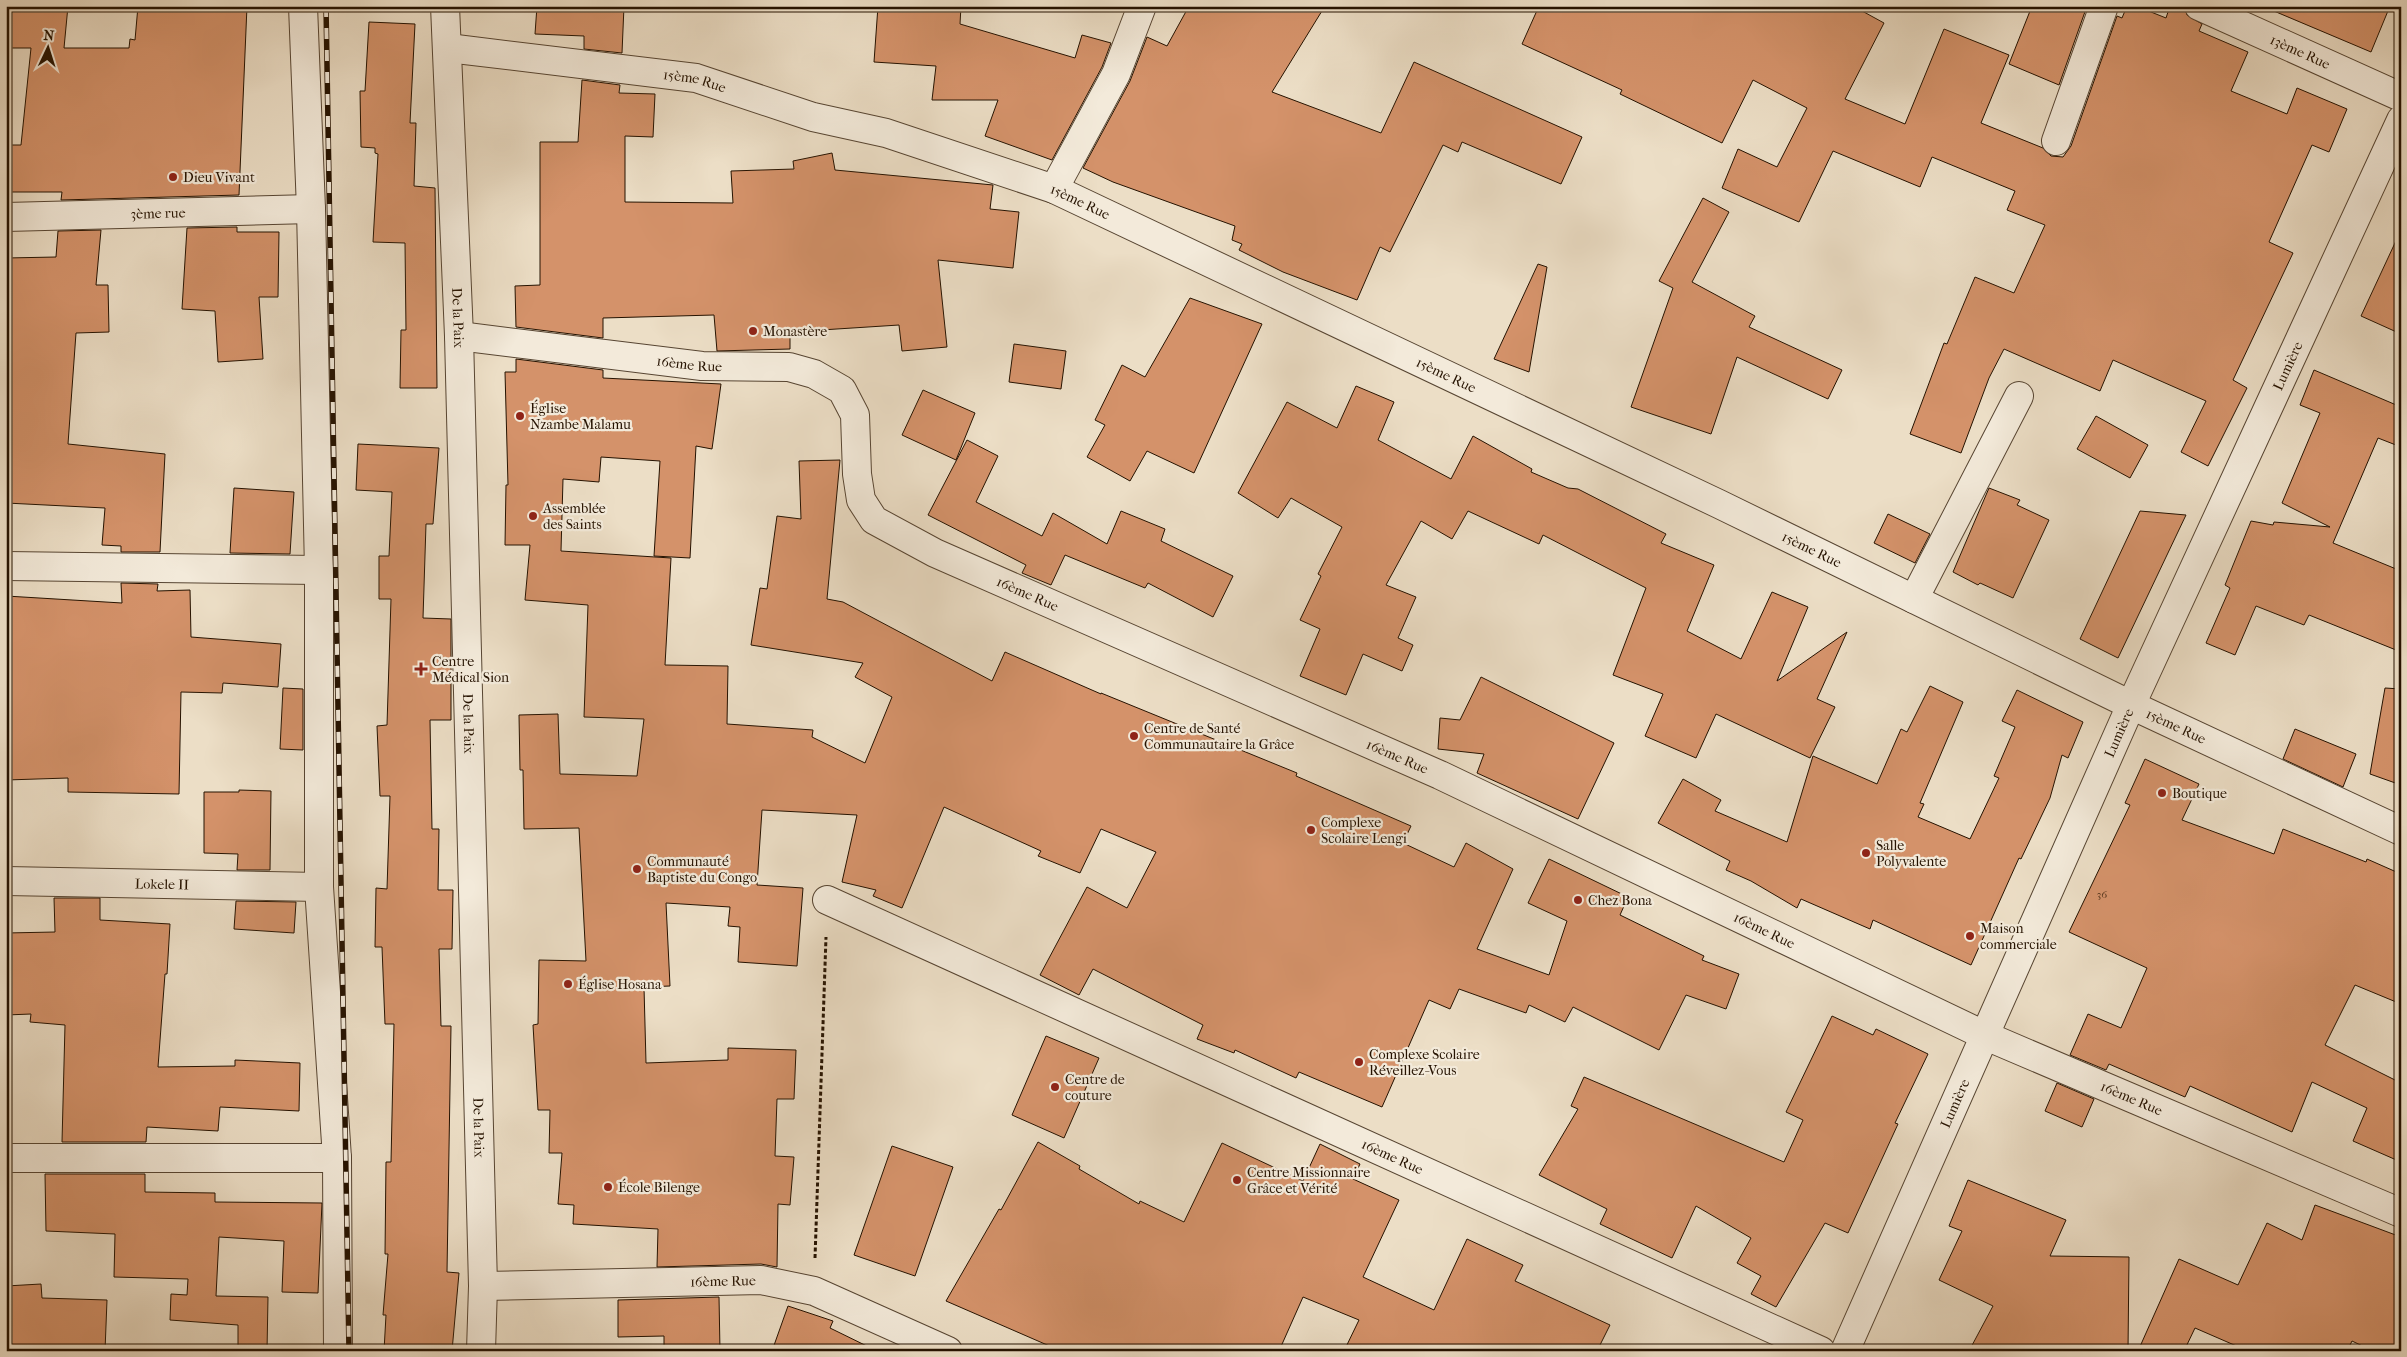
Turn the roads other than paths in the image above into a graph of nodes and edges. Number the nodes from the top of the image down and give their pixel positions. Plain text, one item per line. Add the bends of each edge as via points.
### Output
1 (303, 6) edge
2 (445, 6) edge
3 (1142, 6) edge
4 (2104, 6) edge
5 (2199, 6) edge
6 (448, 48) junction
7 (2401, 97) edge
8 (2401, 120) edge
9 (2056, 141) dead end
10 (1054, 189) junction
11 (311, 209) junction
12 (6, 217) edge
13 (459, 336) junction
14 (2020, 396) dead end
15 (6, 566) edge
16 (319, 570) junction
17 (1914, 599) junction
18 (2131, 705) junction
19 (2401, 831) edge
20 (6, 881) edge
21 (319, 887) junction
22 (827, 900) road end
23 (1986, 1036) junction
24 (6, 1158) edge
25 (337, 1158) junction
26 (2401, 1213) edge
27 (483, 1286) junction
28 (338, 1351) edge
29 (480, 1351) edge
30 (948, 1351) edge
31 (1821, 1351) edge
32 (1846, 1351) edge

1 - 11 street
2 - 6 street, De la Paix
3 - 10 street via 1116,74
4 - 9 street
5 - 7 street, 13ème Rue
6 - 10 street, 15ème Rue via 696,78 813,117 886,132
6 - 13 street, De la Paix
8 - 18 street, Lumière
10 - 17 street, 15ème Rue
11 - 12 street, 3ème rue
11 - 16 street
13 - 23 street, 16ème Rue via 702,366 789,367 814,374 842,390 855,414 861,500 874,520 935,553 1440,775
13 - 27 street, De la Paix
14 - 17 street
15 - 16 street
16 - 21 street
17 - 18 street, 15ème Rue
18 - 19 street, 15ème Rue
18 - 23 street, Lumière
20 - 21 street, Lokele II
21 - 25 street
22 - 31 street, 16ème Rue
23 - 26 street, 16ème Rue
23 - 32 street, Lumière
24 - 25 street
25 - 28 street
27 - 29 street, De la Paix
27 - 30 street, 16ème Rue via 760,1280 814,1291

